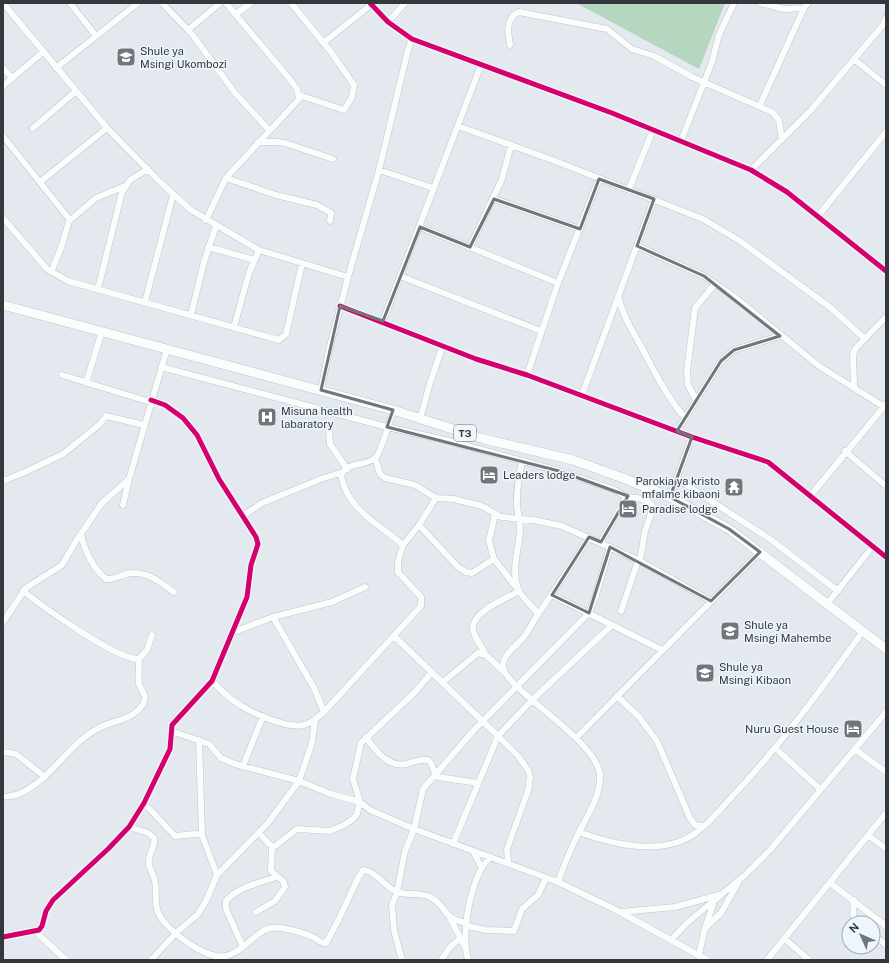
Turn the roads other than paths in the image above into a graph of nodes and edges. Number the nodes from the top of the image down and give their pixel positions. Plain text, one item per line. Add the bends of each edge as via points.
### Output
1 (3, 3) edge
2 (70, 3) edge
3 (137, 3) edge
4 (162, 3) edge
5 (220, 3) edge
6 (226, 3) edge
7 (251, 3) edge
8 (292, 3) edge
9 (405, 3) edge
10 (734, 3) edge
11 (760, 3) edge
12 (371, 4) edge
13 (806, 5) edge
14 (236, 14) junction
15 (886, 18) edge
16 (388, 22) junction
17 (885, 26) edge
18 (188, 30) junction
19 (96, 36) junction
20 (412, 39) junction
21 (323, 43) junction
22 (510, 45) dead end
23 (43, 52) junction
24 (855, 60) junction
25 (481, 65) junction
26 (3, 68) edge
27 (56, 68) junction
28 (12, 78) junction
29 (704, 82) junction
30 (886, 85) edge
31 (3, 86) edge
32 (76, 92) junction
33 (299, 95) junction
34 (760, 106) junction
35 (458, 126) junction
36 (33, 128) dead end
37 (107, 128) junction
38 (269, 130) junction
39 (653, 130) junction
40 (886, 132) edge
41 (3, 136) edge
42 (782, 140) junction
43 (681, 141) junction
44 (258, 142) junction
45 (5, 144) edge
46 (511, 145) junction
47 (333, 159) dead end
48 (148, 170) junction
49 (379, 170) junction
50 (751, 170) junction
51 (226, 178) junction
52 (599, 179) junction
53 (40, 182) junction
54 (125, 186) junction
55 (433, 188) junction
56 (629, 189) junction
57 (174, 195) junction
58 (494, 198) junction
59 (654, 199) junction
60 (818, 216) junction
61 (3, 218) edge
62 (70, 220) junction
63 (206, 220) junction
64 (330, 221) dead end
65 (216, 226) junction
66 (420, 227) junction
67 (580, 229) junction
68 (636, 246) junction
69 (470, 247) junction
70 (208, 248) junction
71 (259, 250) junction
72 (255, 260) junction
73 (302, 264) junction
74 (886, 271) edge
75 (51, 272) junction
76 (400, 276) junction
77 (348, 277) junction
78 (558, 283) junction
79 (715, 284) junction
80 (98, 289) junction
81 (618, 296) junction
82 (145, 302) junction
83 (3, 305) edge
84 (340, 306) junction
85 (191, 315) junction
86 (886, 317) edge
87 (383, 321) junction
88 (234, 327) junction
89 (102, 331) junction
90 (541, 331) junction
91 (780, 336) junction
92 (865, 339) junction
93 (443, 345) junction
94 (167, 349) junction
95 (161, 367) junction
96 (62, 375) dead end
97 (527, 375) junction
98 (86, 383) junction
99 (854, 386) junction
100 (321, 390) junction
101 (582, 395) junction
102 (696, 400) junction
103 (151, 401) junction
104 (885, 406) edge
105 (393, 410) junction
106 (685, 418) junction
107 (420, 419) junction
108 (144, 425) junction
109 (387, 427) junction
110 (329, 430) dead end
111 (676, 431) junction
112 (692, 436) junction
113 (845, 452) junction
114 (375, 458) junction
115 (522, 461) junction
116 (345, 470) junction
117 (128, 479) junction
118 (676, 479) junction
119 (3, 481) edge
120 (886, 486) edge
121 (811, 495) junction
122 (626, 497) junction
123 (670, 497) junction
124 (436, 498) junction
125 (123, 505) dead end
126 (495, 514) junction
127 (244, 515) junction
128 (520, 519) junction
129 (419, 525) junction
130 (81, 534) junction
131 (589, 537) junction
132 (601, 542) junction
133 (403, 544) junction
134 (873, 546) junction
135 (610, 547) junction
136 (760, 552) junction
137 (886, 557) edge
138 (494, 559) junction
139 (639, 561) junction
140 (365, 586) dead end
141 (23, 591) junction
142 (519, 591) junction
143 (838, 591) junction
144 (174, 592) dead end
145 (552, 595) junction
146 (711, 601) junction
147 (827, 604) junction
148 (621, 610) dead end
149 (589, 613) junction
150 (538, 614) junction
151 (272, 618) junction
152 (3, 622) edge
153 (612, 625) junction
154 (863, 631) junction
155 (234, 632) junction
156 (152, 635) dead end
157 (394, 636) junction
158 (886, 649) edge
159 (662, 650) junction
160 (486, 655) junction
161 (139, 659) junction
162 (503, 671) junction
163 (432, 672) junction
164 (212, 681) junction
165 (443, 682) junction
166 (516, 686) junction
167 (618, 696) junction
168 (532, 700) junction
169 (324, 712) junction
170 (886, 712) edge
171 (262, 716) junction
172 (315, 720) junction
173 (482, 722) junction
174 (171, 731) junction
175 (498, 736) junction
176 (366, 737) junction
177 (576, 738) junction
178 (199, 740) junction
179 (775, 748) junction
180 (856, 750) junction
181 (3, 752) edge
182 (243, 766) junction
183 (886, 772) edge
184 (435, 774) junction
185 (45, 777) junction
186 (299, 780) junction
187 (478, 783) junction
188 (820, 789) junction
189 (3, 797) edge
190 (360, 802) junction
191 (144, 803) junction
192 (886, 813) edge
193 (703, 826) junction
194 (129, 827) junction
195 (414, 829) junction
196 (579, 832) junction
197 (259, 833) junction
198 (202, 835) junction
199 (868, 835) junction
200 (454, 844) junction
201 (272, 846) junction
202 (507, 849) junction
203 (886, 849) edge
204 (473, 852) junction
205 (494, 858) junction
206 (508, 863) junction
207 (481, 868) junction
208 (217, 875) junction
209 (276, 877) junction
210 (546, 878) junction
211 (738, 881) junction
212 (558, 882) junction
213 (830, 883) junction
214 (397, 892) junction
215 (721, 895) junction
216 (854, 900) junction
217 (714, 903) junction
218 (256, 912) dead end
219 (620, 912) junction
220 (853, 915) edge
221 (450, 918) junction
222 (467, 924) junction
223 (886, 926) edge
224 (705, 928) junction
225 (36, 932) junction
226 (176, 933) junction
227 (465, 934) junction
228 (3, 937) edge
229 (459, 939) junction
230 (672, 939) junction
231 (785, 939) junction
232 (244, 947) junction
233 (466, 951) junction
234 (699, 954) junction
235 (66, 960) edge
236 (151, 960) edge
237 (402, 960) edge
238 (441, 960) edge
239 (468, 960) edge
240 (707, 960) edge
241 (767, 960) edge
242 (809, 960) edge

1 - 23 street
2 - 19 street
3 - 19 street
4 - 18 street
5 - 18 street
6 - 14 street
7 - 14 street
8 - 21 street
9 - 16 street
10 - 29 street
11 - 13 street via 784,9
12 - 16 street
12 - 21 street
13 - 34 street
14 - 33 street via 272,57
15 - 17 street
16 - 20 street
17 - 24 street
18 - 38 street via 228,84
19 - 27 street
20 - 25 street
20 - 49 street
21 - 33 street via 354,85 349,105 341,110
22 - 29 street via 510,18 523,12 607,29 632,49 654,56
23 - 27 street
23 - 28 street
24 - 30 street
24 - 42 street
25 - 35 street
25 - 39 street
26 - 28 street
27 - 32 street
28 - 31 street
29 - 34 street
29 - 43 street
32 - 36 street
32 - 37 street
33 - 38 street via 297,102
34 - 42 street via 772,112 779,120
35 - 46 street
35 - 55 street
37 - 48 street
37 - 53 street
38 - 44 street
39 - 43 street
39 - 56 street
40 - 60 street
41 - 45 street
42 - 50 street
43 - 50 street
44 - 47 street via 281,143
44 - 51 street
45 - 53 street
46 - 52 street
46 - 58 street
48 - 54 street via 130,180
48 - 57 street
49 - 55 street
49 - 77 street
50 - 60 street via 787,192
51 - 63 street
51 - 64 street via 322,207 331,213
52 - 56 street
52 - 67 street
53 - 62 street
54 - 62 street via 96,198
54 - 80 street
55 - 66 street
56 - 59 street
57 - 63 street
57 - 82 street
58 - 67 street
58 - 69 street
59 - 68 street
59 - 92 street via 703,219 740,241 831,308
60 - 74 street
61 - 75 street
62 - 75 street
63 - 65 street
65 - 70 street
65 - 71 street
66 - 69 street
66 - 76 street
67 - 78 street
68 - 79 street via 695,271
68 - 81 street
69 - 78 street
70 - 72 street
70 - 85 street
71 - 72 street
71 - 73 street
72 - 88 street
73 - 77 street
73 - 88 street via 283,338 279,340
75 - 80 street
76 - 87 street
76 - 90 street
77 - 84 street
78 - 90 street
79 - 91 street via 736,298
79 - 102 street via 698,302 694,315 687,371 688,385
80 - 82 street
81 - 101 street
81 - 106 street via 628,326 669,398
82 - 85 street
83 - 89 highway, T3
84 - 87 street
84 - 100 street
85 - 88 street
86 - 92 street
87 - 93 street
89 - 94 highway, T3
89 - 98 street
90 - 97 street
91 - 99 street via 819,366
91 - 102 street via 728,354 717,365
92 - 99 street via 854,352
93 - 97 street
93 - 107 street
94 - 95 street
94 - 100 highway, T3
95 - 103 street
95 - 109 street
96 - 98 street
97 - 101 street
98 - 103 street
99 - 104 street
100 - 105 highway, T3
101 - 111 street
102 - 106 street
103 - 108 street
103 - 127 street via 165,405 183,418
104 - 113 street
105 - 107 highway, T3
105 - 109 street
106 - 111 street
107 - 123 highway, T3 via 484,439 573,460
108 - 117 street
108 - 119 street via 106,416 100,424 63,454
109 - 114 street
109 - 115 street
110 - 116 street via 330,444
111 - 112 street
112 - 118 street
112 - 121 street via 768,462
113 - 120 street
113 - 121 street
114 - 116 street
114 - 124 street via 382,477 415,485
115 - 122 street via 615,490
115 - 128 street via 517,482 517,508
116 - 127 street via 262,503
116 - 133 street via 342,480 356,506
117 - 125 street
117 - 130 street via 102,503
118 - 123 street
118 - 143 street via 770,539
121 - 134 street
122 - 132 street
122 - 139 street via 648,502 653,508
123 - 136 highway, T3 via 729,529
124 - 126 street via 466,502 487,508
124 - 129 street
126 - 128 street
126 - 138 street via 489,541
127 - 155 street via 258,543 251,565 249,591
128 - 131 street via 562,526
128 - 142 street via 514,566
129 - 133 street
129 - 138 street via 441,551 462,570 472,573
130 - 141 street via 62,565
130 - 144 street via 89,560 106,579 133,572 141,573 153,577
131 - 132 street
131 - 145 street
132 - 135 street
133 - 157 street via 398,572 421,598 422,603
134 - 137 street
134 - 143 street
135 - 139 street
135 - 149 street
136 - 146 street
136 - 147 highway, T3
138 - 142 street
139 - 146 street
139 - 148 street
140 - 151 street via 332,602
141 - 152 street
141 - 161 street via 89,636 118,653
142 - 150 street
142 - 160 street via 480,613 474,622 474,632
143 - 147 street
145 - 149 street
145 - 150 street
146 - 159 street
147 - 154 highway, T3
149 - 153 street
149 - 166 street
150 - 162 street via 522,639 505,658
151 - 155 street
151 - 169 street via 314,688
153 - 159 street
153 - 168 street
154 - 158 highway, T3
154 - 179 street via 799,720
155 - 164 street
156 - 161 street via 148,650
157 - 163 street
157 - 169 street
159 - 167 street
160 - 162 street
160 - 165 street via 475,654
161 - 185 street via 139,685 145,698 140,708 131,716 101,727 88,735
162 - 166 street
163 - 165 street
163 - 176 street via 405,702
164 - 171 street via 240,706
164 - 174 street via 176,720
165 - 173 street
166 - 168 street
166 - 173 street
167 - 177 street
167 - 193 street via 639,717 657,741 690,818 695,824
168 - 175 street
168 - 177 street
169 - 172 street
170 - 180 street
171 - 172 street via 298,726
171 - 182 street
172 - 186 street via 312,743
173 - 175 street
173 - 184 street
174 - 178 street
174 - 191 street via 170,749
175 - 187 street
175 - 202 street via 525,765 530,777 524,807
176 - 184 street via 388,760 400,765 428,760
176 - 190 street via 359,749 353,779
177 - 196 street via 598,766 600,777 593,804
178 - 182 street via 212,746 226,761
178 - 198 street
179 - 188 street
179 - 193 street
180 - 183 street
180 - 188 street
181 - 185 street via 16,754
182 - 186 street
184 - 187 street
184 - 195 street via 423,789
185 - 189 street via 22,793
186 - 190 street via 331,794
186 - 197 street
187 - 200 street
188 - 211 street via 770,850
190 - 195 street via 370,810
190 - 201 street via 357,814 344,825 324,832 297,829 277,846
191 - 194 street
191 - 198 street via 176,836
192 - 199 street
193 - 196 street via 680,842 654,846 619,842
194 - 225 street via 53,900 46,911 42,926
194 - 226 street via 148,833 154,838 149,862 156,882 157,908
195 - 200 street
195 - 214 street via 402,861
196 - 212 street
197 - 201 street
197 - 208 street
198 - 208 street
199 - 203 street
199 - 213 street
200 - 204 street
201 - 209 street via 271,871
202 - 205 street
202 - 206 street
204 - 205 street
204 - 207 street
205 - 206 street
205 - 207 street
206 - 210 street
207 - 222 street via 468,908
208 - 226 street via 200,911
209 - 218 street via 285,884 281,895 271,905
209 - 232 street via 242,890 226,900 226,909
210 - 212 street
210 - 222 street via 538,895 522,909 514,931 479,929
211 - 215 street
211 - 224 street via 721,913
212 - 219 street
213 - 216 street
213 - 231 street
214 - 221 street via 428,896
214 - 232 street via 363,870 326,943 311,936 273,928 263,930
214 - 237 street via 392,908 396,940
215 - 217 street
215 - 219 street via 675,907
216 - 220 street
216 - 223 street
217 - 224 street
217 - 230 street via 688,922
219 - 230 street
221 - 222 street
221 - 229 street
222 - 227 street
224 - 234 street
225 - 228 street
225 - 235 street
226 - 232 street via 214,957 225,956
226 - 236 street
227 - 229 street
227 - 233 street
229 - 233 street
229 - 238 street
230 - 234 street
231 - 241 street
231 - 242 street
233 - 239 street
234 - 240 street

